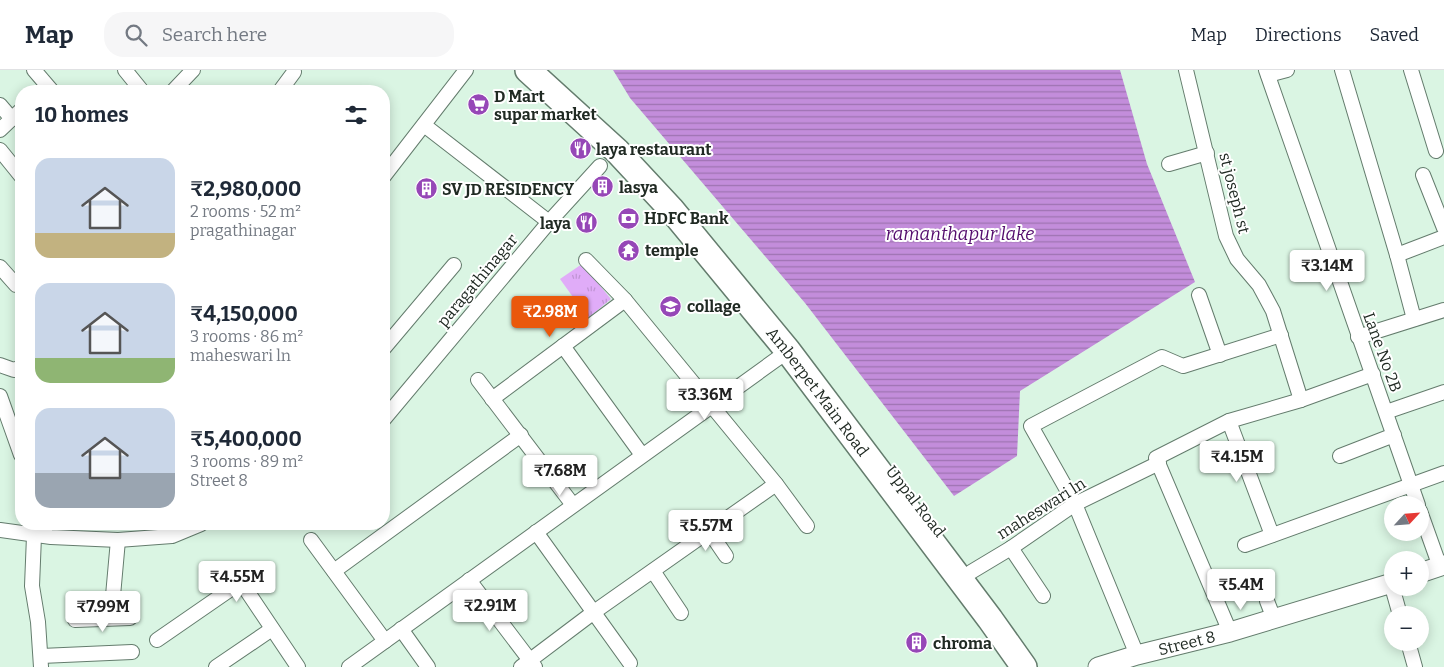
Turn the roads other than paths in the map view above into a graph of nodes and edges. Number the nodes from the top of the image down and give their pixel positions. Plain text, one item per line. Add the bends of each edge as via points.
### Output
1 (34, 70) edge
2 (125, 70) edge
3 (193, 70) edge
4 (466, 70) edge
5 (528, 70) edge
6 (549, 70) edge
7 (1186, 70) edge
8 (1287, 70) edge
9 (1342, 70) edge
10 (1411, 70) edge
11 (294, 72) dead end
12 (1267, 73) edge
13 (43, 85) edge
14 (137, 85) edge
15 (179, 85) edge
16 (284, 85) edge
17 (0, 105) edge
18 (15, 113) edge
19 (15, 116) edge
20 (424, 125) junction
21 (0, 130) edge
22 (0, 150) edge
23 (1436, 151) dead end
24 (1207, 153) junction
25 (1169, 164) dead end
26 (600, 166) dead end
27 (640, 166) junction
28 (390, 168) edge
29 (15, 169) edge
30 (1423, 175) dead end
31 (549, 222) junction
32 (1444, 228) edge
33 (1444, 237) edge
34 (1397, 255) junction
35 (586, 260) dead end
36 (454, 265) dead end
37 (0, 267) edge
38 (11, 281) edge
39 (1199, 295) dead end
40 (625, 300) junction
41 (1444, 310) edge
42 (1414, 320) junction
43 (1281, 335) junction
44 (1358, 338) junction
45 (390, 341) edge
46 (563, 346) junction
47 (788, 350) junction
48 (1220, 355) junction
49 (0, 365) edge
50 (15, 368) edge
51 (15, 369) edge
52 (0, 374) edge
53 (1373, 374) junction
54 (478, 380) dead end
55 (1444, 392) edge
56 (0, 396) edge
57 (492, 399) junction
58 (1301, 400) junction
59 (711, 406) junction
60 (390, 412) edge
61 (1386, 412) junction
62 (1229, 421) junction
63 (521, 435) junction
64 (1394, 435) junction
65 (15, 438) edge
66 (642, 455) junction
67 (1340, 456) dead end
68 (1159, 464) junction
69 (1444, 473) edge
70 (776, 484) junction
71 (1411, 486) junction
72 (1415, 496) edge
73 (1075, 504) junction
74 (573, 505) junction
75 (807, 526) dead end
76 (0, 530) edge
77 (36, 530) edge
78 (48, 530) edge
79 (166, 530) edge
80 (186, 530) edge
81 (709, 531) junction
82 (536, 532) junction
83 (1429, 534) edge
84 (1272, 535) junction
85 (172, 536) junction
86 (51, 537) junction
87 (118, 540) junction
88 (311, 540) dead end
89 (1245, 545) dead end
90 (1011, 548) junction
91 (726, 556) dead end
92 (1442, 566) edge
93 (334, 571) junction
94 (653, 571) junction
95 (1429, 571) edge
96 (971, 572) junction
97 (469, 580) junction
98 (1384, 585) edge
99 (1043, 596) dead end
100 (1266, 601) dead end
101 (594, 612) junction
102 (681, 613) dead end
103 (111, 618) junction
104 (130, 618) dead end
105 (1274, 619) junction
106 (76, 620) dead end
107 (272, 628) junction
108 (401, 629) junction
109 (1230, 632) junction
110 (157, 640) dead end
111 (385, 641) junction
112 (1411, 651) edge
113 (132, 652) dead end
114 (1137, 655) junction
115 (41, 661) edge
116 (630, 663) dead end
117 (528, 665) edge
118 (216, 667) edge
119 (298, 667) edge
120 (348, 667) edge
121 (428, 667) edge
122 (1024, 667) edge
123 (1040, 667) edge
124 (1098, 667) edge
125 (1415, 667) edge

1 - 13 street
2 - 14 street
3 - 15 street
4 - 20 street
5 - 27 highway, Amberpet Main Road via 617,151
6 - 27 highway, Uppal Road via 624,140
7 - 24 street, st joseph st
8 - 12 street
9 - 34 street
10 - 23 street
11 - 16 street
12 - 44 street, Lane No 2B
17 - 18 street
19 - 21 street
20 - 28 street
20 - 31 street
22 - 29 street
24 - 25 street
24 - 43 street, st joseph st via 1226,236 1237,259 1264,294
26 - 31 street, paragathinagar
27 - 47 highway, Amberpet Main Road via 671,209
27 - 96 highway, Uppal Road via 677,197 801,351
30 - 32 street
31 - 60 street, paragathinagar
33 - 34 street
34 - 42 street
35 - 40 street
36 - 45 street
37 - 38 street
39 - 48 street
40 - 46 street
40 - 59 street
41 - 42 street
42 - 44 street
43 - 48 street
43 - 58 street, st joseph st
44 - 53 street, Lane No 2B
46 - 57 street
46 - 66 street
47 - 59 street
47 - 122 highway, Amberpet Main Road
48 - 73 street via 1183,366 1162,357 1031,426
49 - 50 street
51 - 52 street
53 - 58 street
53 - 61 street, Lane No 2B
54 - 57 street
55 - 61 street
56 - 65 street
57 - 63 street
58 - 62 street
59 - 66 street
59 - 70 street
61 - 64 street, Lane No 2B
62 - 68 street via 1156,458
62 - 84 street
63 - 74 street
63 - 93 street
64 - 67 street
64 - 71 street, Lane No 2B
66 - 74 street
68 - 73 street, maheswari ln
68 - 109 street
69 - 71 street
70 - 75 street
70 - 81 street
71 - 72 street, Lane No 2B
71 - 84 street
73 - 90 street, maheswari ln
73 - 114 street
74 - 82 street
76 - 77 street
77 - 86 street
77 - 115 street via 32,586
78 - 86 street
79 - 85 street
80 - 85 street
81 - 91 street
81 - 94 street
82 - 97 street
82 - 101 street
83 - 92 street
84 - 89 street
85 - 87 street
86 - 87 street
87 - 103 street
88 - 93 street
90 - 96 street, maheswari ln
90 - 99 street
92 - 95 street
93 - 111 street
94 - 101 street
94 - 102 street
96 - 123 highway, Uppal Road
97 - 108 street
97 - 117 street
98 - 105 street, Street 8
100 - 105 street
101 - 116 street
101 - 117 street
103 - 104 street
103 - 106 street
105 - 109 street, Street 8
107 - 110 street via 240,582
107 - 118 street
107 - 119 street
108 - 111 street
108 - 121 street
109 - 114 street, Street 8
111 - 120 street
112 - 125 street
113 - 115 street
114 - 124 street, Street 8

